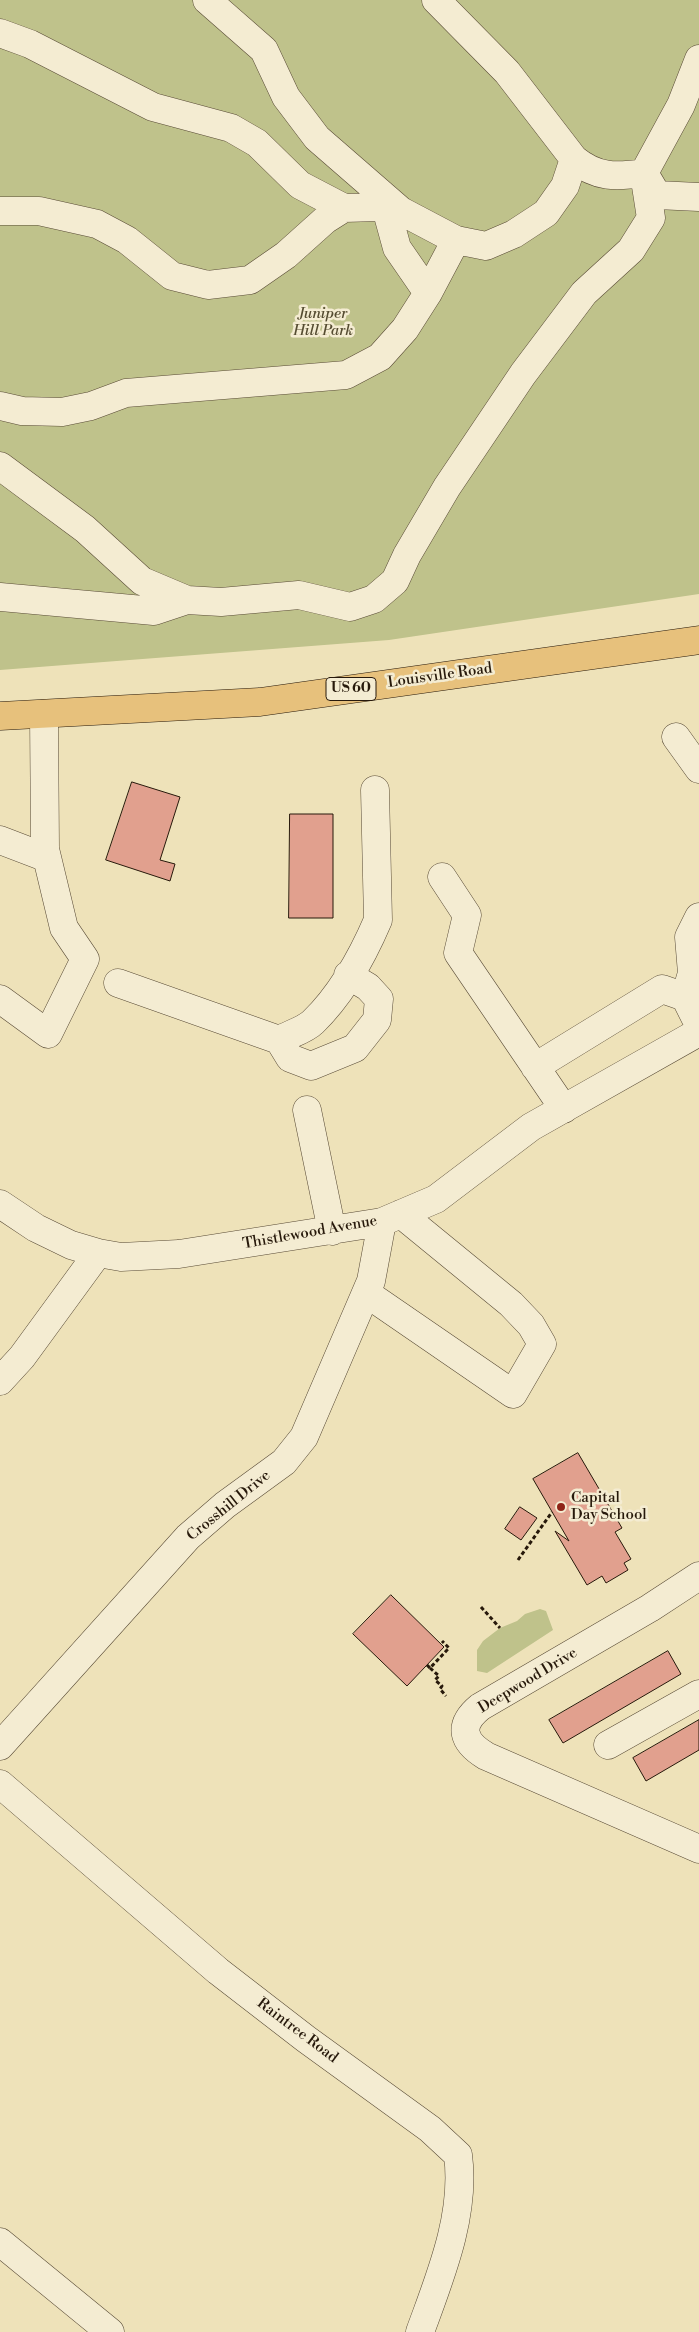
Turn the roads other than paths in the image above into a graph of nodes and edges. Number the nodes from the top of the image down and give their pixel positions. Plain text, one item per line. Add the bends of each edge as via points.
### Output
1 (207, 0) edge
2 (436, 0) edge
3 (0, 34) edge
4 (699, 59) edge
5 (574, 158) junction
6 (644, 173) junction
7 (691, 197) edge
8 (344, 208) junction
9 (394, 209) junction
10 (0, 211) edge
11 (651, 218) junction
12 (456, 240) junction
13 (428, 293) junction
14 (0, 406) edge
15 (0, 466) edge
16 (0, 597) edge
17 (187, 600) junction
18 (699, 640) edge
19 (44, 714) junction
20 (0, 716) edge
21 (676, 737) dead end
22 (699, 769) edge
23 (375, 790) dead end
24 (0, 840) edge
25 (47, 858) junction
26 (442, 877) dead end
27 (699, 917) edge
28 (80, 970) junction
29 (348, 975) junction
30 (685, 997) junction
31 (0, 999) edge
32 (699, 1025) edge
33 (699, 1032) edge
34 (279, 1040) junction
35 (536, 1067) junction
36 (564, 1108) junction
37 (307, 1110) dead end
38 (0, 1204) edge
39 (391, 1218) junction
40 (332, 1231) junction
41 (98, 1253) junction
42 (366, 1293) junction
43 (0, 1381) edge
44 (699, 1576) edge
45 (699, 1694) edge
46 (608, 1744) dead end
47 (0, 1746) edge
48 (0, 1784) edge
49 (699, 1849) edge
50 (0, 2242) edge
51 (110, 2332) edge
52 (420, 2332) edge

1 - 9 street via 264,50 286,97 317,138
2 - 5 street via 507,72
3 - 8 street via 30,44 153,107 231,128 257,143 300,185
4 - 6 street via 681,105
5 - 6 street via 588,170 619,176
5 - 12 street via 565,186 546,213 514,234 486,246
6 - 7 street via 657,195
6 - 11 street
7 - 11 street via 661,205
8 - 9 street
8 - 10 street via 250,280 208,285 172,276 127,240 97,224 39,211
9 - 12 street
9 - 13 street via 397,248
11 - 17 street via 631,250 584,293 523,374 447,487 395,581 374,600 350,607 298,595 221,602
12 - 13 street
13 - 14 street via 405,329 380,357 346,375 126,393 91,406 62,412 22,411
15 - 17 street via 85,529 142,582
16 - 17 street via 154,611
18 - 19 main road, Louisville Road / US 60 via 260,702
19 - 20 main road, Louisville Road / US 60
19 - 25 street
21 - 22 street
23 - 29 street via 378,920
24 - 25 street
25 - 28 street via 64,928 85,959
26 - 35 street via 467,915 458,953
27 - 30 street via 689,937 692,973
28 - 31 street via 48,1034
28 - 34 street
29 - 34 street via 312,1023
29 - 34 street via 368,987 379,999 377,1020 354,1048 311,1066 290,1058
30 - 32 street
30 - 35 street via 662,989
33 - 36 street, Thistlewood Avenue
35 - 36 street
36 - 39 street, Thistlewood Avenue via 531,1127 436,1199
37 - 40 street
38 - 41 street, Thistlewood Avenue via 36,1228 71,1245
39 - 40 street, Thistlewood Avenue
39 - 42 street, Crosshill Drive
39 - 42 street via 511,1304 531,1325 542,1344 513,1394
40 - 41 street, Thistlewood Avenue via 179,1254 121,1257
41 - 43 street via 22,1357
42 - 47 street, Crosshill Drive via 309,1426 284,1462 188,1537
44 - 49 street, Deepwood Drive via 480,1707 466,1721 465,1729 471,1744 486,1756
45 - 46 street
48 - 52 street, Raintree Road via 218,1971 430,2129 458,2155 460,2195 456,2214 433,2298
50 - 51 street

